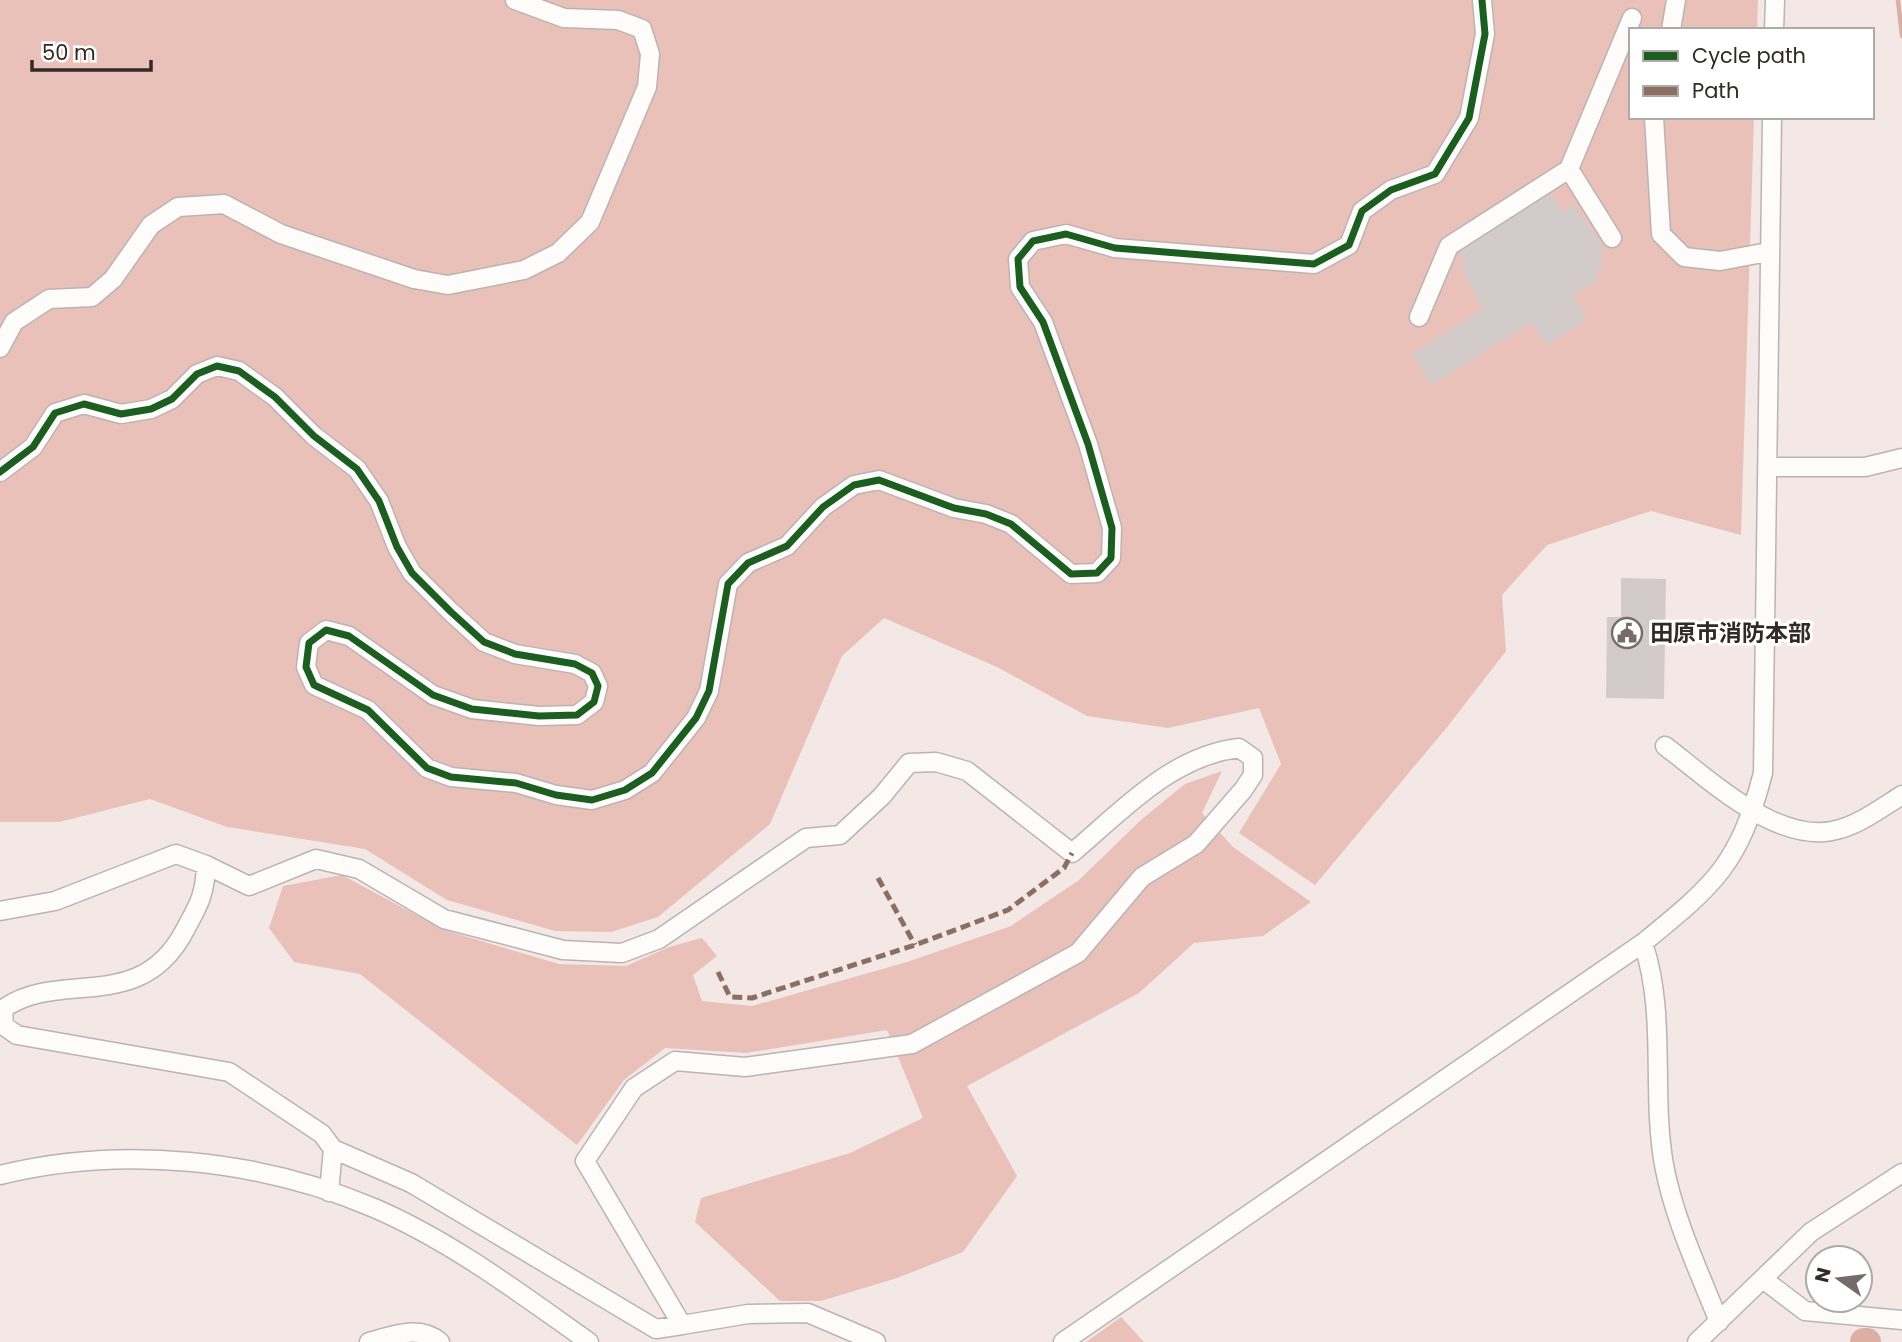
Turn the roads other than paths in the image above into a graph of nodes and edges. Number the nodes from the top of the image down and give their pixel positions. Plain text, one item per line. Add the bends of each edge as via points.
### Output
1 (515, 0) edge
2 (1482, 0) edge
3 (1624, 0) edge
4 (1676, 0) edge
5 (1775, 0) edge
6 (1633, 24) edge
7 (1671, 28) edge
8 (1774, 28) edge
9 (1629, 33) edge
10 (1654, 119) edge
11 (1772, 119) edge
12 (1569, 169) junction
13 (1612, 238) dead end
14 (1768, 252) junction
15 (1419, 317) dead end
16 (0, 348) edge
17 (1902, 458) edge
18 (1768, 467) junction
19 (0, 472) edge
20 (1665, 746) dead end
21 (1902, 795) edge
22 (1753, 811) junction
23 (206, 865) junction
24 (0, 911) edge
25 (1643, 943) junction
26 (333, 1149) junction
27 (1902, 1173) edge
28 (0, 1175) edge
29 (329, 1192) junction
30 (1763, 1279) junction
31 (1902, 1320) edge
32 (1719, 1322) junction
33 (682, 1325) junction
34 (369, 1342) edge
35 (440, 1342) edge
36 (589, 1342) edge
37 (876, 1342) edge
38 (1063, 1342) edge
39 (1696, 1342) edge

1 - 16 street via 564,19 618,20 642,29 650,54 647,87 590,222 558,253 524,270 448,285 414,279 281,234 224,204 178,207 151,225 113,279 92,297 50,299 14,322
2 - 19 street via 1485,34 1469,118 1435,174 1391,190 1362,211 1349,245 1314,264 1115,248 1066,234 1033,241 1018,259 1020,287 1043,322 1088,444 1112,528 1111,558 1097,573 1071,574 1011,524 986,514 954,508 879,480 854,485 823,508 787,546 748,563 728,584 709,691 696,718 652,773 625,790 592,800 516,783 451,777 427,768 368,710 314,685 306,667 309,642 326,630 349,636 433,695 472,709 577,715 594,702 598,686 592,673 575,664 515,654 484,642 412,573 379,501 357,468 239,371 217,366 197,374 172,398 151,409 121,414 84,404 55,413 33,447
3 - 6 street
4 - 7 street
5 - 8 street
9 - 12 street
10 - 14 street via 1661,234 1684,257 1720,261
11 - 14 street
12 - 13 street
12 - 15 street via 1449,246
14 - 18 street
17 - 18 street via 1865,467
18 - 22 street via 1763,773
20 - 22 street
21 - 22 street via 1839,830 1811,832 1779,825
22 - 25 street via 1743,839 1721,873 1702,895
23 - 24 street via 176,854 55,901
23 - 26 street via 206,891 175,950 132,981 18,998 3,1009 4,1026 17,1035 229,1073 322,1134
23 - 33 street via 249,886 316,859 359,869 443,919 563,950 622,953 659,939 806,838 839,835 909,763 936,762 967,771 1072,853 1180,766 1213,751 1239,748 1253,758 1253,775 1196,844 1142,877 1078,953 912,1044 745,1067 675,1061 634,1088 585,1161
25 - 32 street via 1654,976 1664,1163 1674,1207
25 - 38 street
26 - 29 street
26 - 33 street via 411,1183 656,1329
27 - 30 street via 1811,1232
28 - 29 street via 96,1161 193,1162 291,1178
29 - 36 street via 374,1208 444,1244
30 - 31 street via 1805,1311
30 - 32 street
32 - 39 street
33 - 37 street via 748,1314 808,1313
34 - 35 street via 412,1332 432,1335

